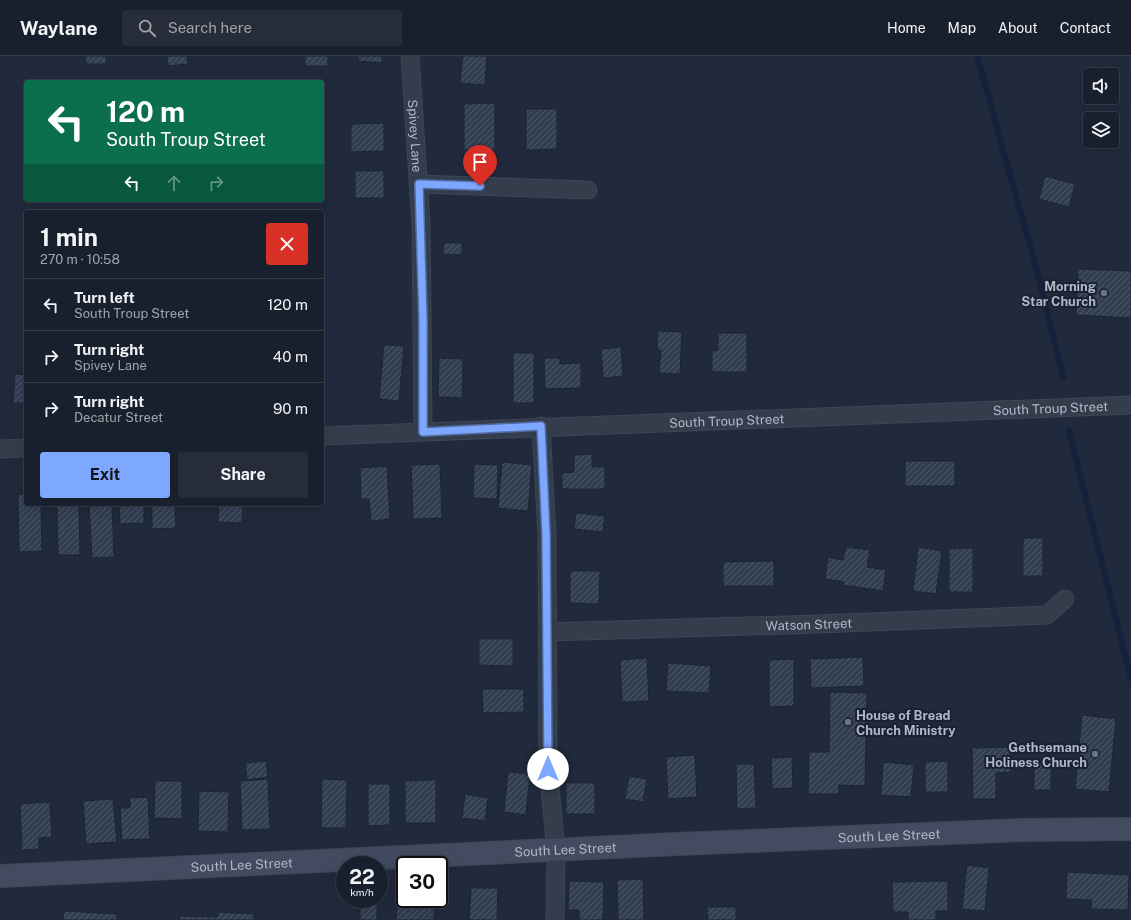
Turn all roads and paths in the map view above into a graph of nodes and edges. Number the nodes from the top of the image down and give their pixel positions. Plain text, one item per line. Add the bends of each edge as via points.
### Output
1 (410, 56) edge
2 (419, 184) junction
3 (588, 190) dead end
4 (1131, 405) edge
5 (541, 426) junction
6 (423, 432) junction
7 (324, 436) edge
8 (24, 448) edge
9 (0, 449) edge
10 (1065, 599) dead end
11 (547, 632) junction
12 (1131, 829) edge
13 (556, 850) junction
14 (0, 876) edge
15 (555, 920) edge

1 - 2 street, Spivey Lane
2 - 3 street
2 - 6 street, Spivey Lane
4 - 5 street, South Troup Street
5 - 6 street, South Troup Street
5 - 11 street
6 - 7 street, South Troup Street
8 - 9 street
10 - 11 street, Watson Street via 1047,615
11 - 13 street via 548,769
12 - 13 street, South Lee Street via 1025,830
13 - 14 street, South Lee Street
13 - 15 street

